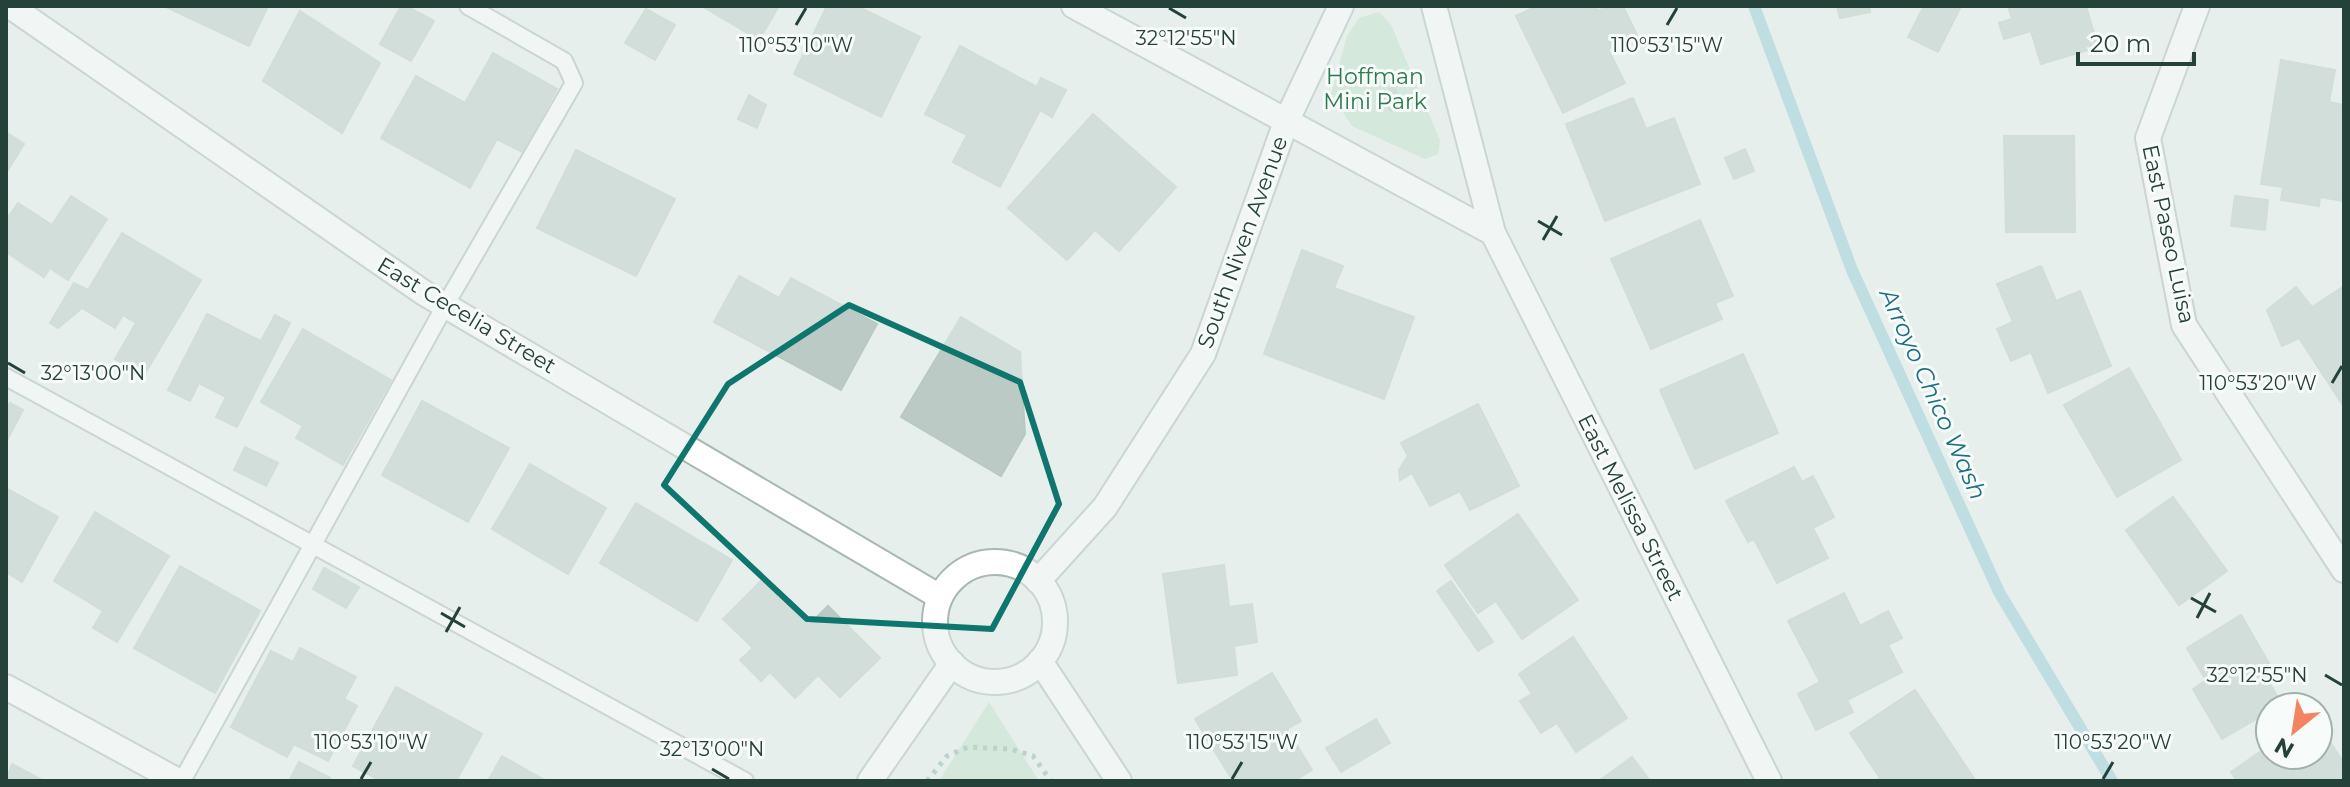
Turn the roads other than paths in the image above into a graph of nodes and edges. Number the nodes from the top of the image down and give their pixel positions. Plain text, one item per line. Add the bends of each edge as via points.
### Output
1 (10, 6) edge
2 (468, 6) edge
3 (1074, 6) edge
4 (1341, 6) edge
5 (1434, 6) edge
6 (2197, 6) edge
7 (1286, 122) junction
8 (1493, 233) junction
9 (446, 304) junction
10 (6, 377) edge
11 (312, 545) junction
12 (2344, 570) edge
13 (1038, 581) junction
14 (940, 597) junction
15 (1040, 661) junction
16 (952, 663) junction
17 (6, 687) edge
18 (180, 781) edge
19 (745, 781) edge
20 (870, 781) edge
21 (1119, 781) edge
22 (1769, 781) edge

1 - 9 street, East Cecelia Street
2 - 9 lane via 564,61 574,83
3 - 7 street
4 - 7 street, South Niven Avenue
5 - 8 street, East Melissa Street
6 - 12 street, East Paseo Luisa via 2148,138 2184,325
7 - 8 street
7 - 13 street, South Niven Avenue via 1203,354 1105,507
8 - 22 street, East Melissa Street
9 - 11 lane
9 - 14 street, East Cecelia Street
10 - 11 lane
11 - 18 lane
11 - 19 lane
13 - 14 street via 1013,565 975,565 959,573
13 - 15 street via 1052,603 1055,621 1052,641
14 - 16 street via 934,622
15 - 16 street via 1014,679 995,682 976,679
15 - 21 street
16 - 20 street
17 - 18 street

